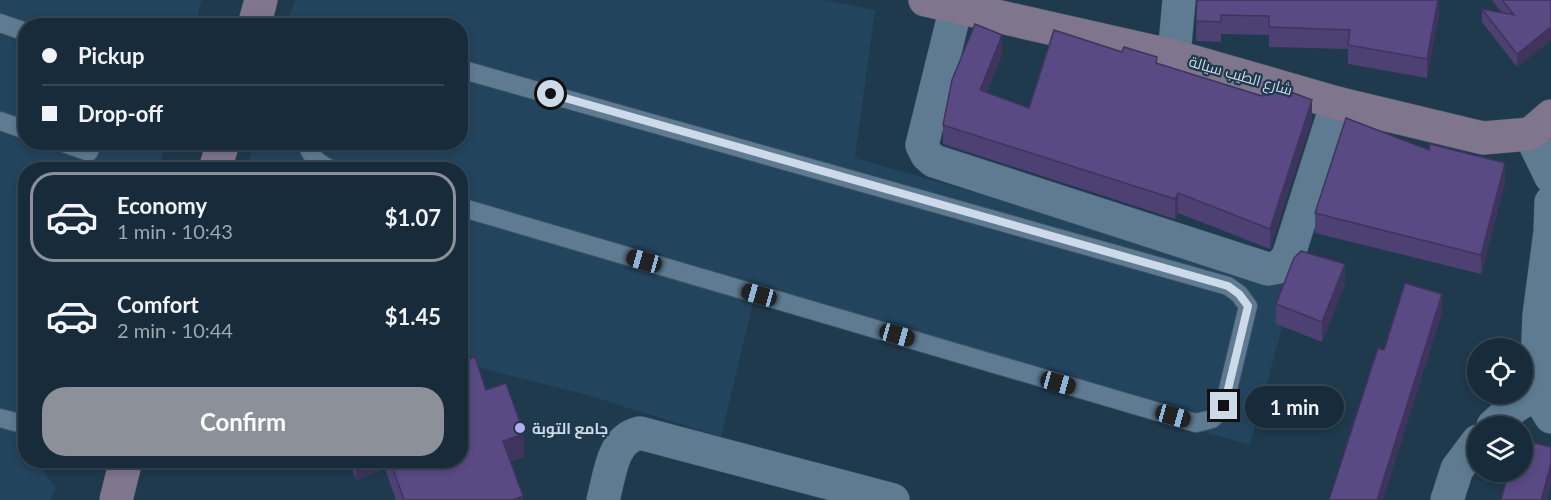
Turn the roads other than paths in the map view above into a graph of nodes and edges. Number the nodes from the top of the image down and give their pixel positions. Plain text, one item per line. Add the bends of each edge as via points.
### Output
1 (261, 0) edge
2 (1179, 0) edge
3 (941, 4) edge
4 (256, 18) edge
5 (0, 23) edge
6 (18, 29) edge
7 (1174, 56) junction
8 (468, 71) edge
9 (1337, 103) junction
10 (0, 121) edge
11 (1540, 125) edge
12 (18, 127) edge
13 (309, 150) edge
14 (319, 162) edge
15 (1551, 177) edge
16 (1551, 202) edge
17 (468, 209) edge
18 (1545, 316) edge
19 (1544, 405) edge
20 (1504, 416) edge
21 (0, 418) edge
22 (18, 423) edge
23 (1467, 456) edge
24 (122, 468) edge
25 (116, 500) edge
26 (603, 500) edge
27 (894, 500) edge
28 (1447, 500) edge

1 - 4 street
2 - 7 street
3 - 7 street, شارع الطيب سيالة
3 - 9 street via 922,145 934,161 1268,269 1279,267 1288,257
5 - 6 lane
7 - 9 street, شارع الطيب سيالة
8 - 17 lane via 1228,286 1248,306 1224,406 1212,419 1196,423
9 - 11 street, شارع الطيب سيالة via 1483,138
10 - 12 lane
11 - 15 street
13 - 14 lane
16 - 18 street
18 - 19 street
19 - 20 street via 1513,408
21 - 22 lane
23 - 28 street via 1457,469
24 - 25 street
26 - 27 street via 617,450 630,435 640,433

